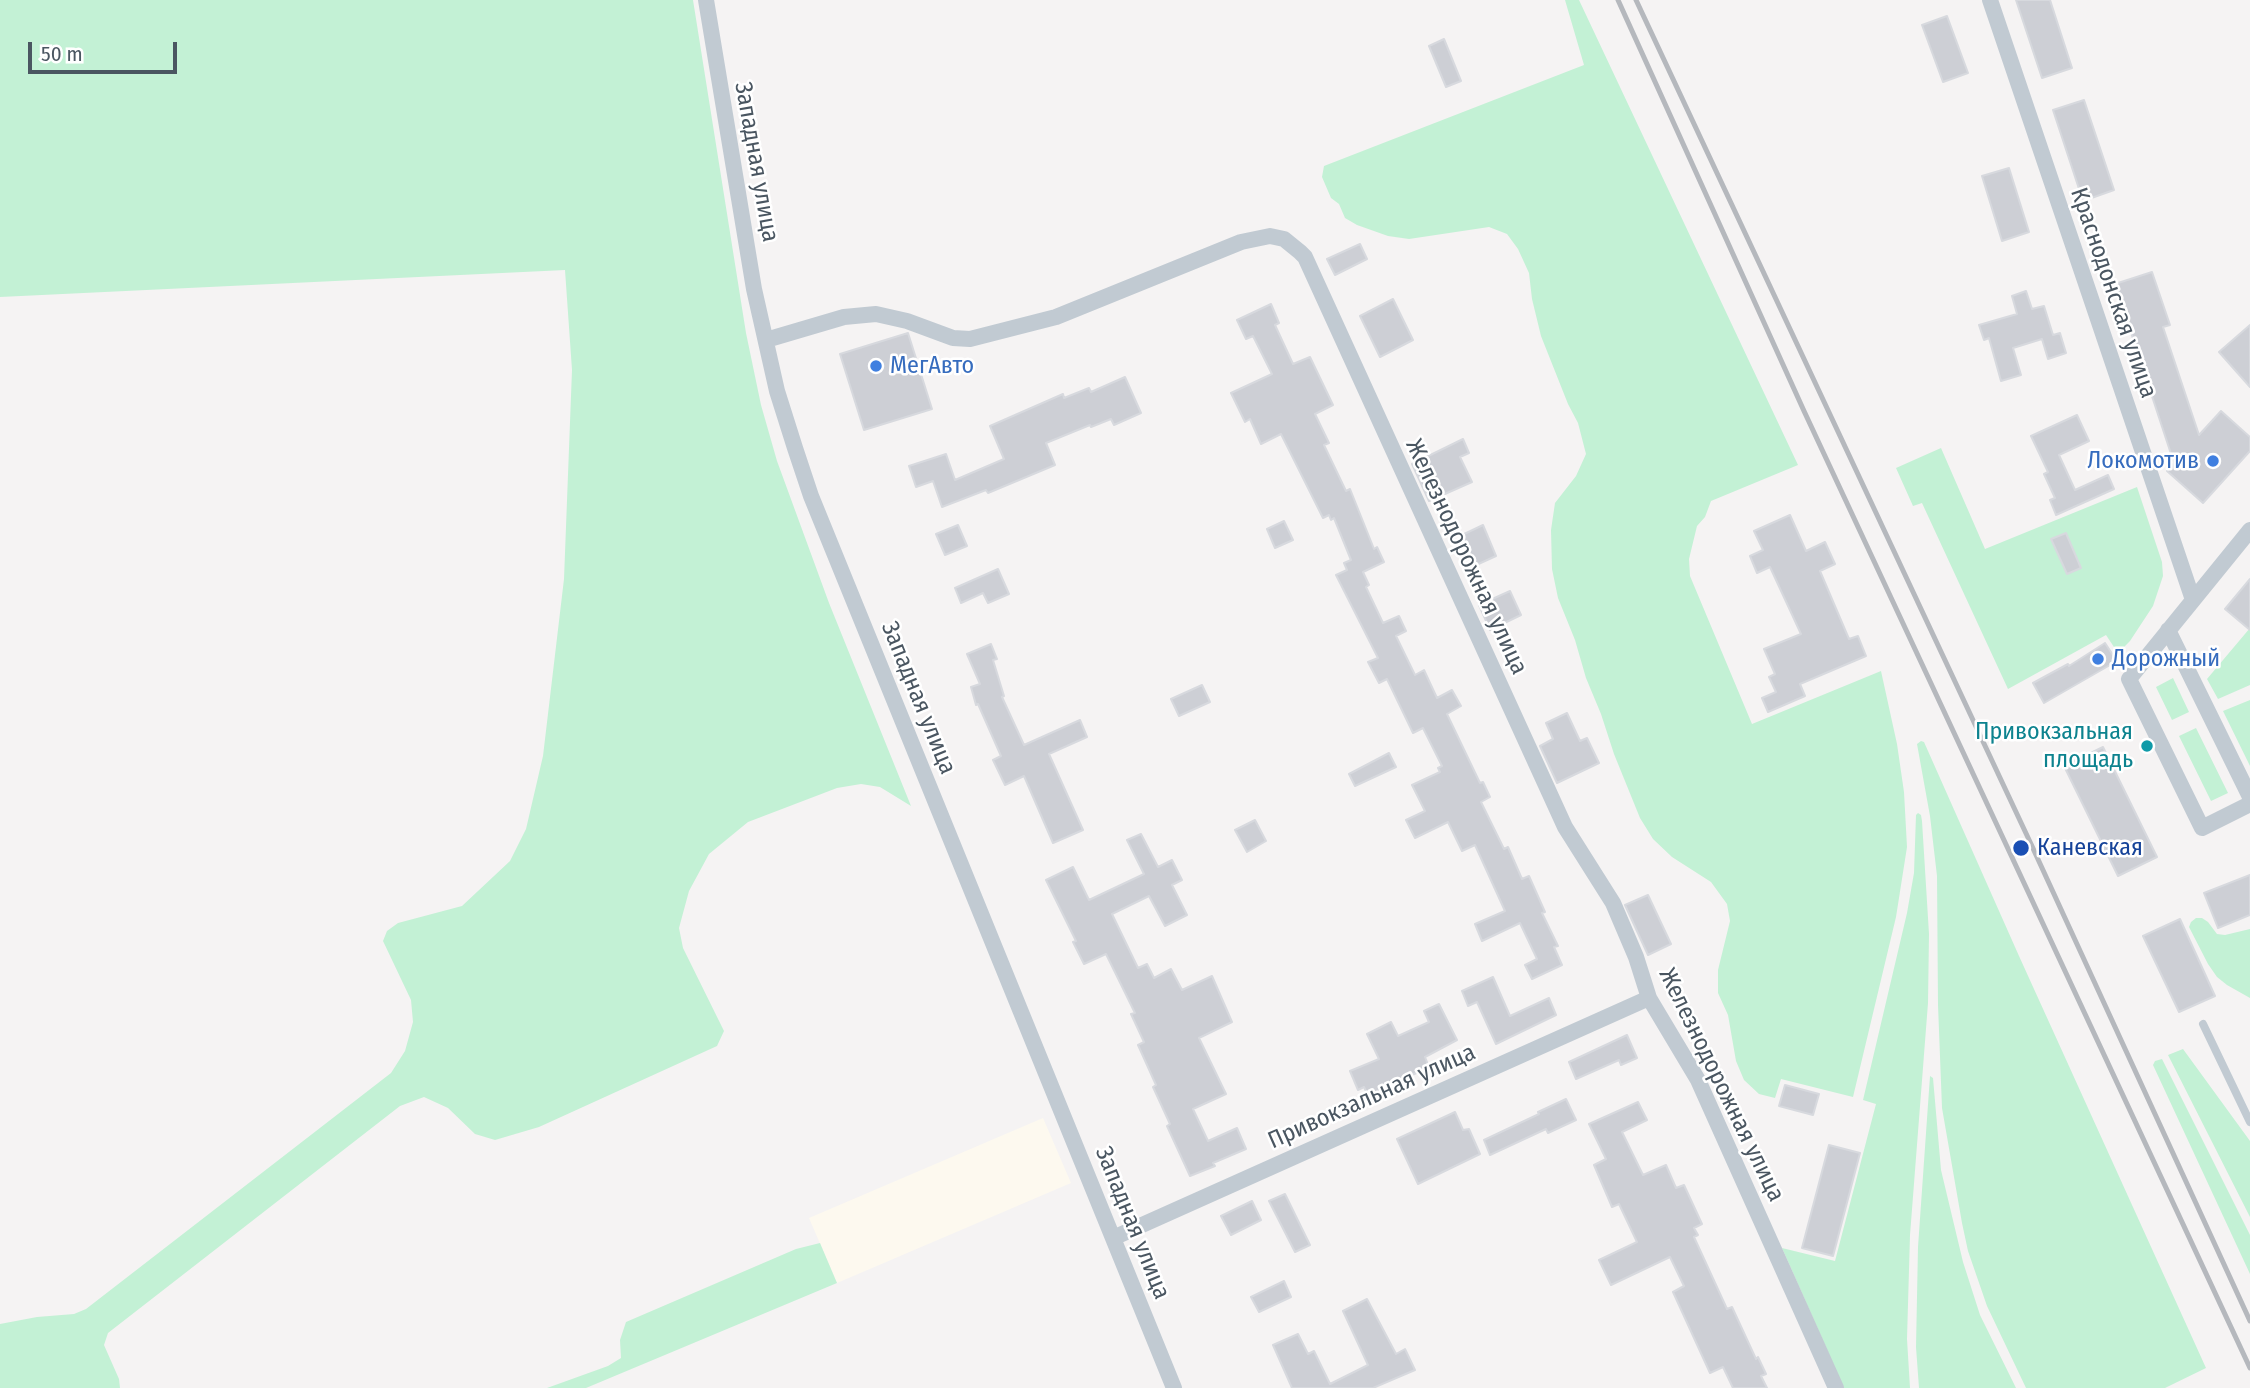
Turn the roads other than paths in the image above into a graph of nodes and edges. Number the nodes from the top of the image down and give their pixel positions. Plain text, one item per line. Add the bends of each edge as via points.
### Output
1 (706, 0) edge
2 (1990, 0) edge
3 (765, 340) junction
4 (2250, 530) edge
5 (2193, 600) junction
6 (2168, 631) junction
7 (2250, 797) edge
8 (2250, 804) edge
9 (1649, 998) junction
10 (2203, 1024) dead end
11 (2250, 1122) edge
12 (1113, 1238) junction
13 (1174, 1388) edge
14 (1836, 1388) edge

1 - 3 street, Западная улица
2 - 5 street, Краснодонская улица
3 - 9 street, Железнодорожная улица via 844,317 876,314 970,339 1056,317 1241,242 1270,236 1295,247 1305,257 1565,827 1613,903
3 - 12 street, Западная улица via 811,496
4 - 5 street
5 - 6 street
6 - 7 street
6 - 8 street via 2129,679 2202,828
9 - 12 street, Привокзальная улица
9 - 14 street, Железнодорожная улица via 1698,1080
10 - 11 lane
12 - 13 street, Западная улица

